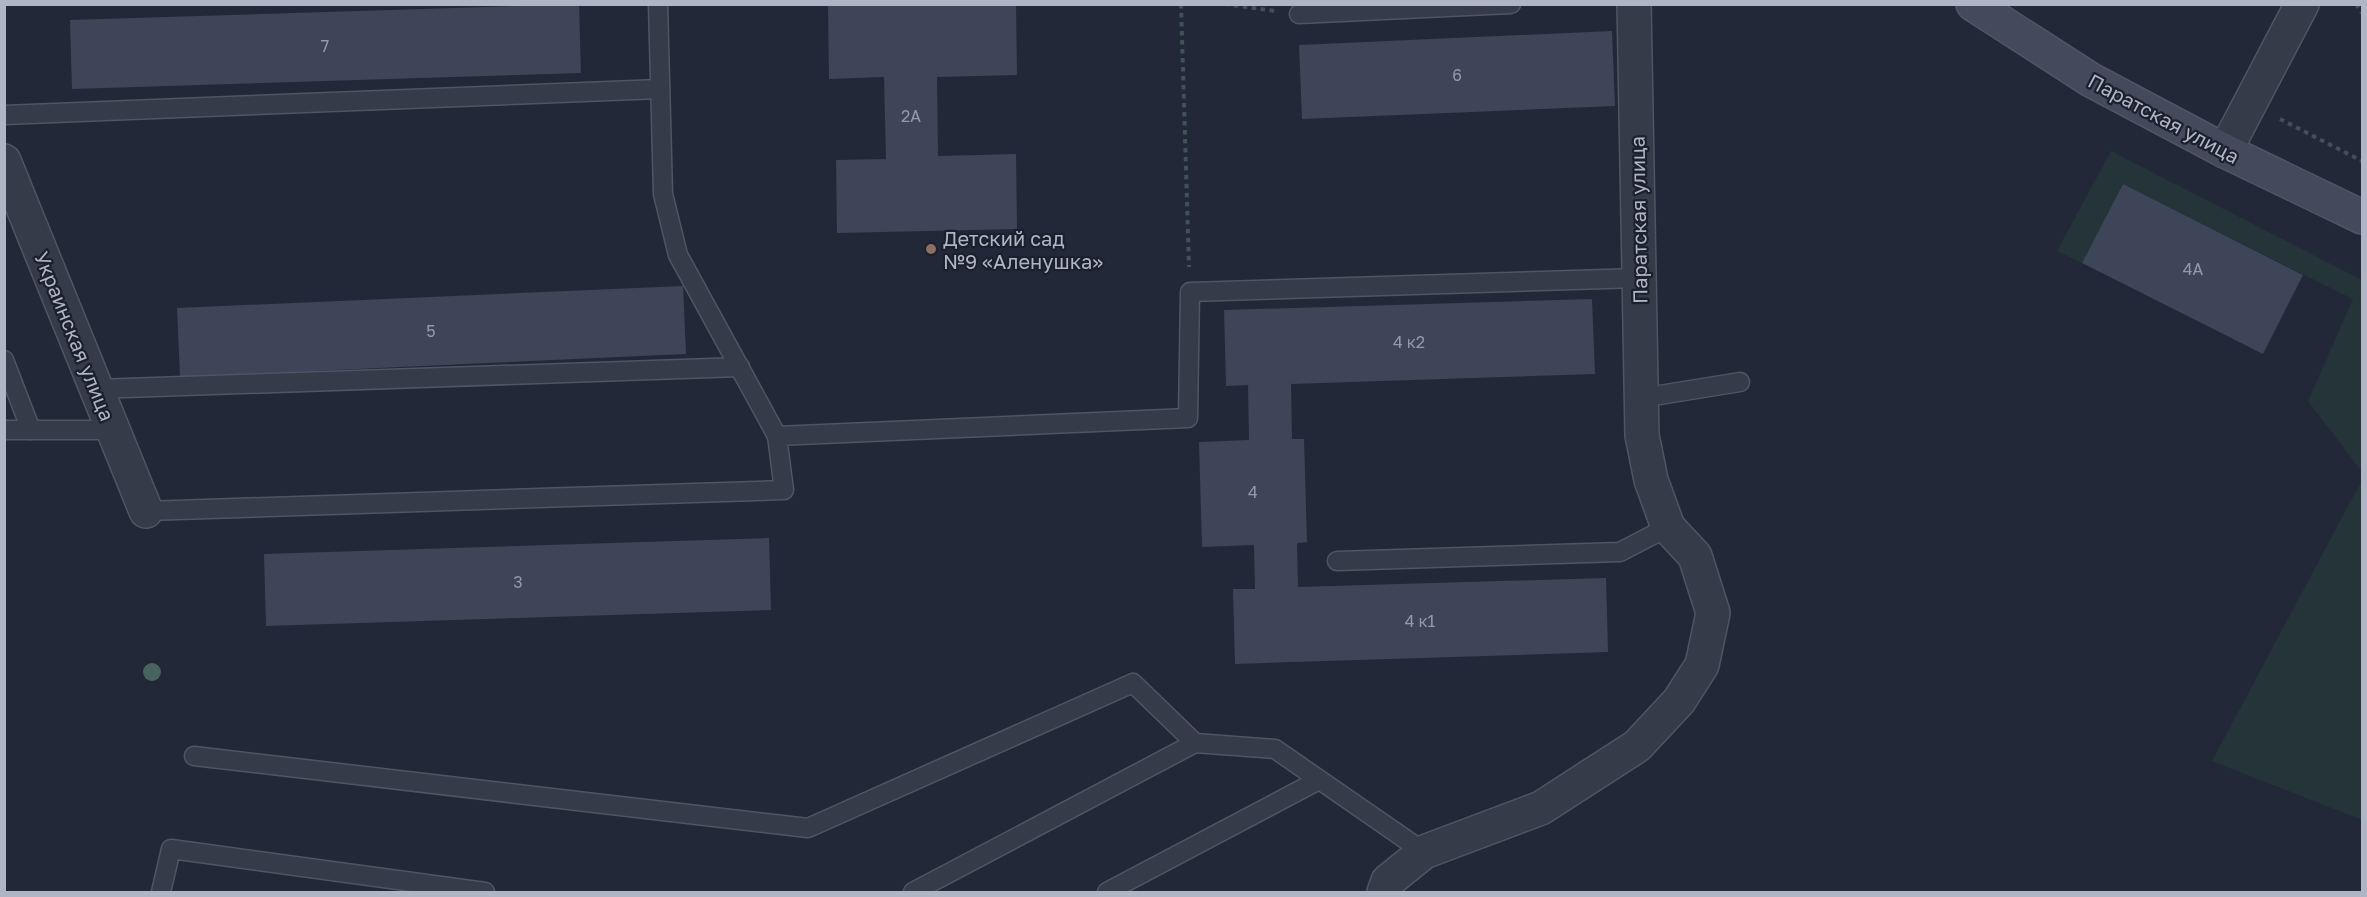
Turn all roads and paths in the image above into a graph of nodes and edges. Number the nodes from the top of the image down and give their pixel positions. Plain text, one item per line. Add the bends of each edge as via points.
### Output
1 (658, 4) edge
2 (1181, 4) edge
3 (1225, 4) edge
4 (1511, 4) edge
5 (1634, 4) edge
6 (1973, 4) edge
7 (2302, 4) edge
8 (2356, 4) edge
9 (2362, 13) edge
10 (1299, 14) joint
11 (660, 89) junction
12 (2250, 104) junction
13 (4, 115) edge
14 (2225, 151) junction
15 (4, 161) edge
16 (2362, 161) edge
17 (2362, 218) edge
18 (1639, 278) junction
19 (1190, 292) junction
20 (4, 360) edge
21 (740, 367) junction
22 (1740, 382) dead end
23 (97, 389) junction
24 (1641, 398) junction
25 (4, 430) edge
26 (31, 430) junction
27 (113, 430) junction
28 (777, 436) junction
29 (146, 511) joint
30 (1668, 527) junction
31 (1337, 561) dead end
32 (1195, 743) junction
33 (194, 756) dead end
34 (1318, 780) junction
35 (1424, 852) junction
36 (161, 892) edge
37 (486, 892) edge
38 (913, 892) edge
39 (1107, 892) edge
40 (1384, 892) edge

1 - 11 lane
2 - 19 path
3 - 10 path
4 - 10 lane
5 - 18 street, Паратская улица
6 - 14 main road, Паратская улица via 2091,80
7 - 12 street
8 - 9 path
11 - 13 lane
11 - 21 lane via 663,194 678,255
12 - 14 street
12 - 16 path
14 - 17 main road, Паратская улица
15 - 23 street, Украинская улица
18 - 19 lane
18 - 24 street, Паратская улица
19 - 28 lane via 1188,418
20 - 26 lane
21 - 23 lane
21 - 28 lane
22 - 24 lane
23 - 27 street, Украинская улица
24 - 30 street, Паратская улица via 1642,435
25 - 26 lane
26 - 27 lane
27 - 29 street, Украинская улица
28 - 29 lane via 784,490
30 - 31 lane via 1620,552
30 - 35 street via 1695,556 1713,613 1702,665 1679,701 1637,746 1541,808
32 - 33 lane via 1133,683 808,828
32 - 34 lane via 1275,750
32 - 38 lane
34 - 35 lane
34 - 39 lane
35 - 40 street via 1388,881
36 - 37 lane via 171,849

